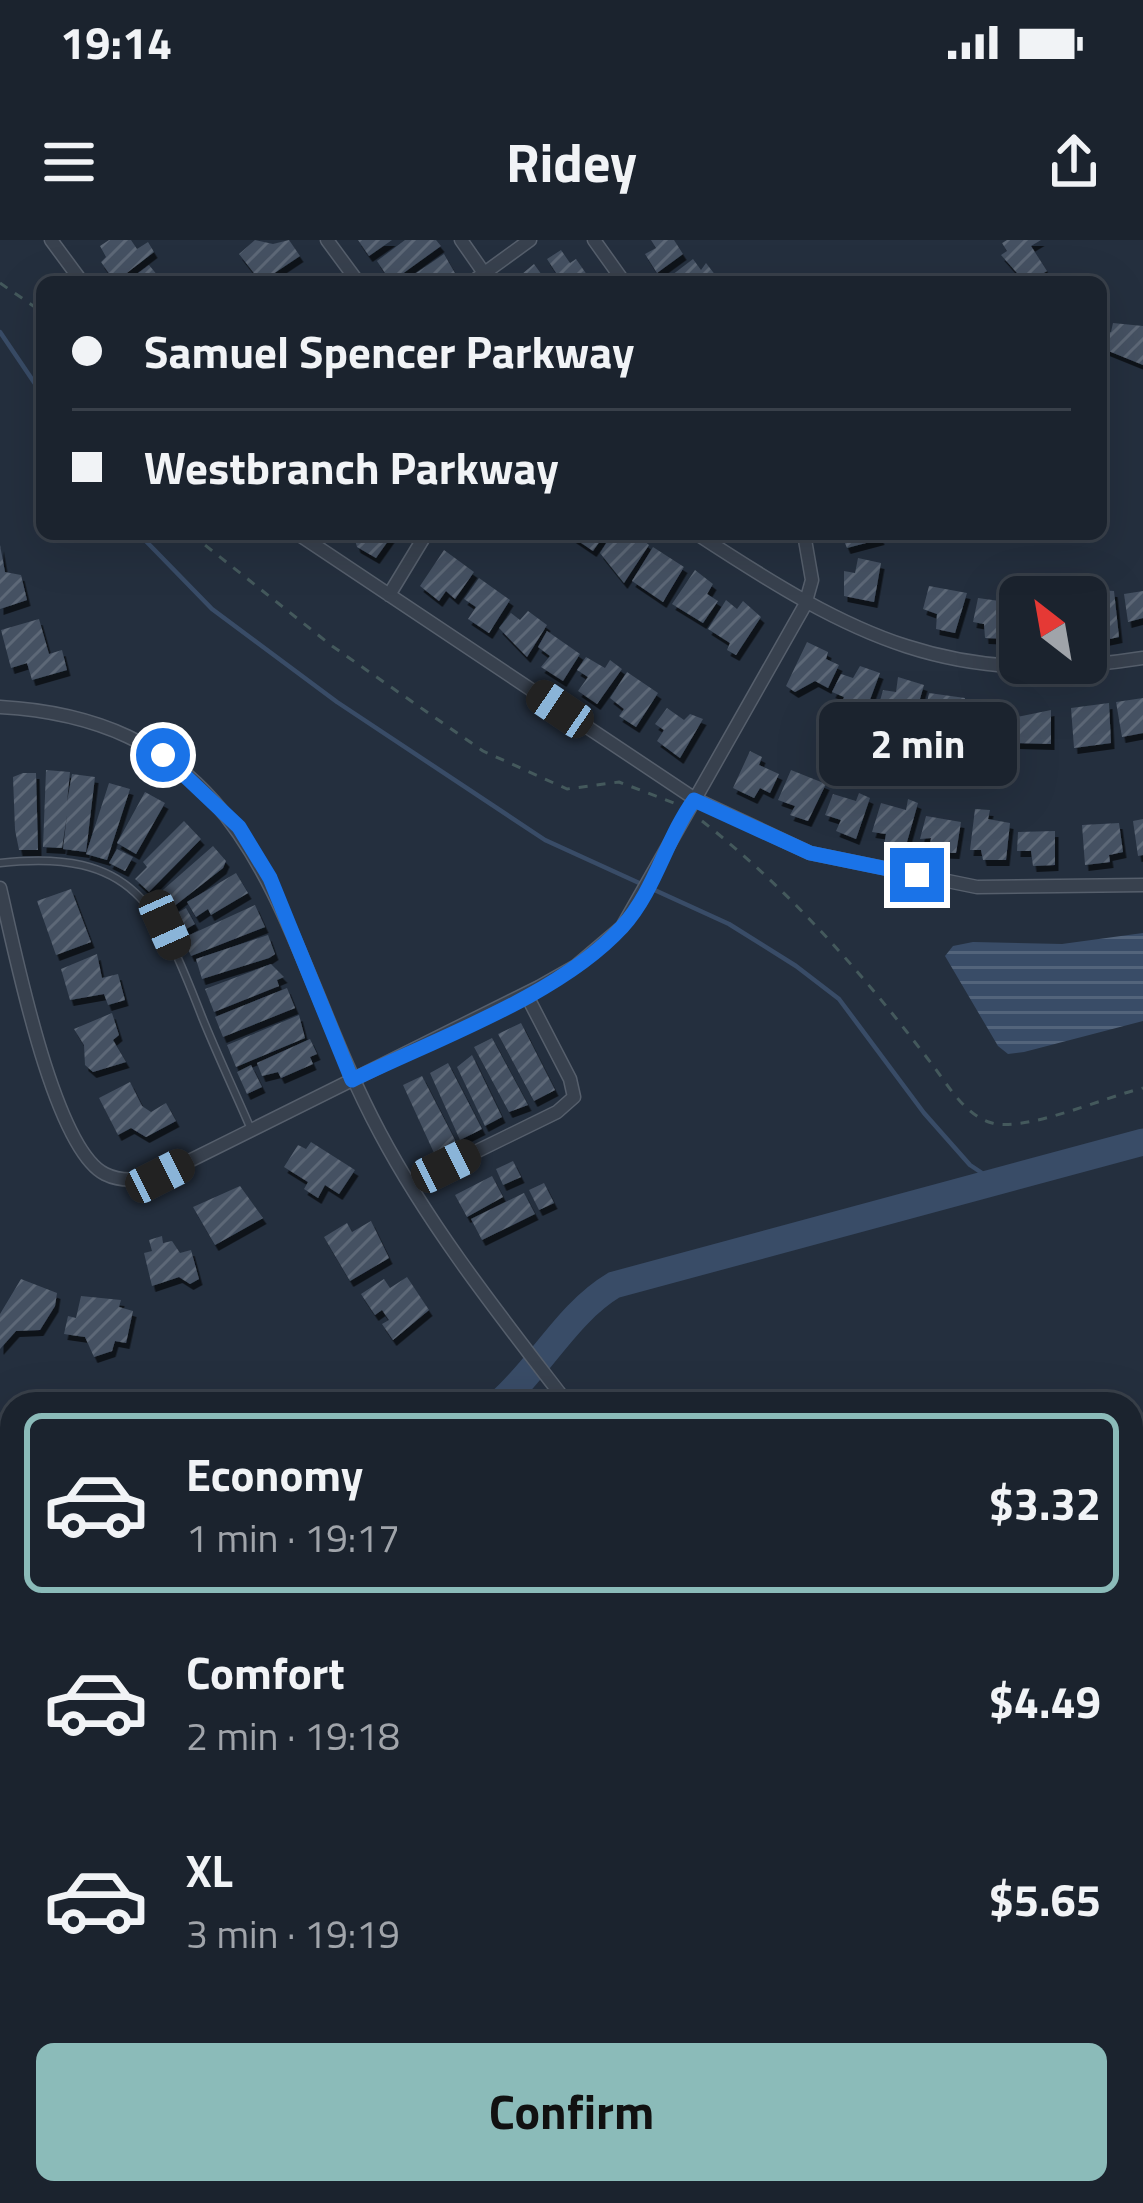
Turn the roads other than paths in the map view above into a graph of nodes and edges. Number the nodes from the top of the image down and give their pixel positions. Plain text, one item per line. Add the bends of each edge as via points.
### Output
1 (52, 240) edge
2 (327, 240) edge
3 (461, 240) edge
4 (530, 240) edge
5 (594, 240) edge
6 (78, 276) edge
7 (354, 276) edge
8 (477, 276) edge
9 (481, 276) edge
10 (620, 276) edge
11 (307, 540) edge
12 (422, 540) edge
13 (707, 540) edge
14 (805, 540) edge
15 (389, 595) junction
16 (805, 605) junction
17 (1143, 658) edge
18 (0, 707) edge
19 (694, 800) junction
20 (0, 863) edge
21 (1143, 885) edge
22 (0, 888) edge
23 (526, 994) junction
24 (352, 1080) junction
25 (252, 1130) junction
26 (410, 1184) junction
27 (559, 1392) edge

1 - 6 street
2 - 7 street
3 - 8 street
4 - 9 street
5 - 10 street
11 - 15 street
12 - 15 street
13 - 16 street
14 - 16 street via 812,580
15 - 19 street
16 - 17 street via 960,663 1004,669
16 - 19 street
18 - 24 street via 128,735 163,755 239,827 270,878
19 - 21 street via 810,853 976,887
19 - 23 street via 640,903 598,949
20 - 25 lane via 95,868 153,909
22 - 25 street via 28,1009 72,1140 87,1161 131,1181 160,1176
23 - 24 street
23 - 26 street via 574,1096 557,1112
24 - 25 street
24 - 26 street
26 - 27 street

